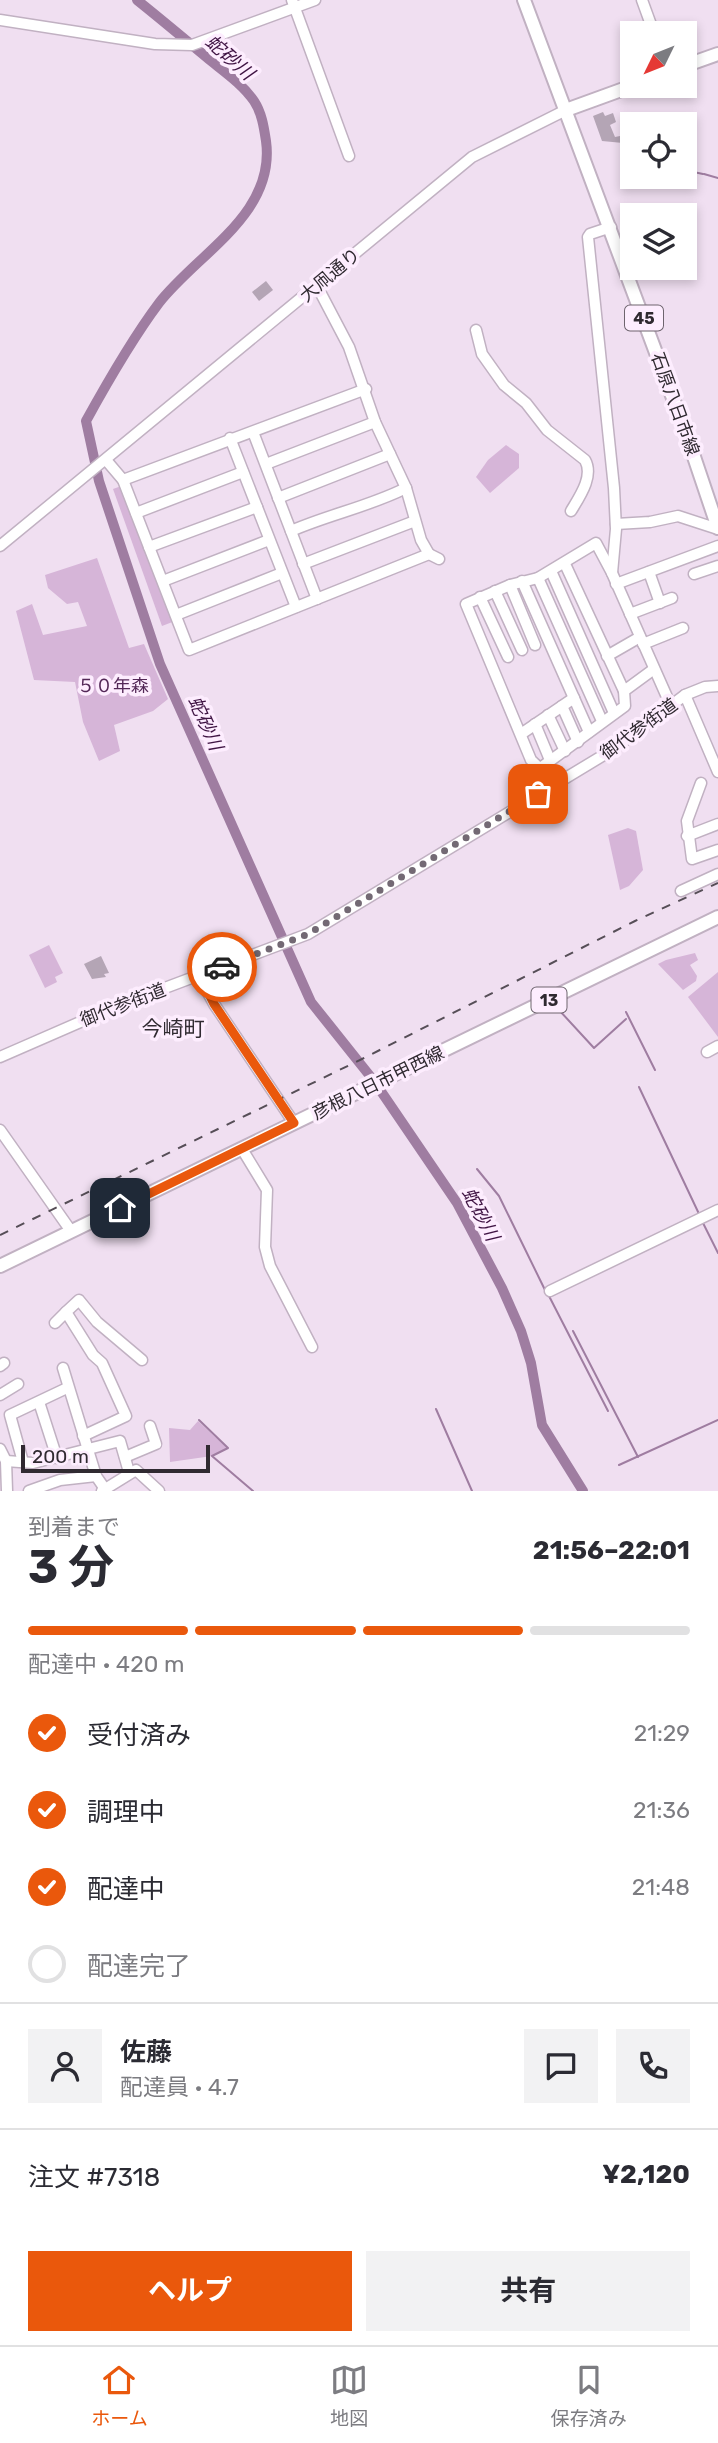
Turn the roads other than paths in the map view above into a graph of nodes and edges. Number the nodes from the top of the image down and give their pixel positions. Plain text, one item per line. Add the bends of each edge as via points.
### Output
1 (315, 0) edge
2 (524, 0) edge
3 (642, 0) edge
4 (293, 4) edge
5 (0, 20) edge
6 (649, 21) edge
7 (718, 54) edge
8 (697, 61) edge
9 (620, 90) edge
10 (566, 110) junction
11 (349, 156) dead end
12 (611, 227) junction
13 (317, 286) junction
14 (476, 330) dead end
15 (366, 389) junction
16 (375, 422) junction
17 (253, 432) junction
18 (230, 438) junction
19 (390, 454) junction
20 (106, 460) junction
21 (265, 464) junction
22 (243, 472) junction
23 (123, 480) junction
24 (406, 488) junction
25 (278, 498) junction
26 (257, 507) junction
27 (572, 511) dead end
28 (136, 513) junction
29 (415, 522) junction
30 (616, 524) junction
31 (718, 528) edge
32 (291, 531) junction
33 (270, 540) junction
34 (718, 545) edge
35 (0, 546) edge
36 (149, 547) junction
37 (429, 554) junction
38 (439, 559) dead end
39 (303, 564) junction
40 (565, 564) junction
41 (718, 566) edge
42 (551, 570) junction
43 (649, 572) junction
44 (282, 573) junction
45 (694, 574) dead end
46 (538, 578) junction
47 (614, 579) junction
48 (163, 581) junction
49 (522, 581) junction
50 (510, 585) junction
51 (495, 591) junction
52 (480, 597) junction
53 (672, 598) dead end
54 (317, 599) junction
55 (660, 603) junction
56 (296, 607) junction
57 (630, 614) junction
58 (176, 615) junction
59 (683, 628) dead end
60 (548, 639) junction
61 (641, 640) junction
62 (535, 645) junction
63 (522, 650) junction
64 (607, 656) junction
65 (508, 657) junction
66 (491, 664) junction
67 (654, 669) junction
68 (718, 685) edge
69 (624, 691) junction
70 (685, 695) junction
71 (574, 698) junction
72 (562, 706) junction
73 (671, 706) junction
74 (614, 713) junction
75 (548, 715) junction
76 (602, 721) junction
77 (535, 724) junction
78 (589, 732) junction
79 (520, 734) junction
80 (578, 742) junction
81 (565, 751) junction
82 (550, 760) junction
83 (539, 769) junction
84 (718, 772) edge
85 (701, 783) dead end
86 (555, 785) junction
87 (718, 824) edge
88 (687, 836) junction
89 (718, 850) edge
90 (718, 874) edge
91 (681, 891) dead end
92 (718, 917) edge
93 (200, 976) junction
94 (718, 1046) edge
95 (706, 1052) dead end
96 (0, 1057) edge
97 (294, 1123) junction
98 (0, 1130) edge
99 (242, 1149) junction
100 (718, 1210) edge
101 (71, 1231) junction
102 (0, 1266) edge
103 (550, 1291) dead end
104 (66, 1312) junction
105 (55, 1323) dead end
106 (312, 1347) dead end
107 (142, 1360) dead end
108 (63, 1368) dead end
109 (18, 1384) dead end
110 (67, 1388) junction
111 (0, 1395) edge
112 (39, 1402) junction
113 (150, 1426) dead end
114 (83, 1436) junction
115 (0, 1449) edge
116 (88, 1450) junction
117 (125, 1457) junction
118 (57, 1458) junction
119 (6, 1461) junction
120 (23, 1462) junction
121 (129, 1472) junction
122 (96, 1476) junction
123 (104, 1490) edge
124 (7, 1491) edge
125 (29, 1491) edge
126 (159, 1491) edge

1 - 4 street
2 - 10 main road, 石原八日市線
3 - 6 street
4 - 5 street via 211,39 179,45
4 - 11 street
7 - 8 main road
9 - 10 main road
10 - 12 main road, 石原八日市線 / 45
10 - 13 street, 大凧通り via 472,158
12 - 30 street via 588,237
12 - 31 main road, 石原八日市線 / 45
13 - 15 street
13 - 20 street, 大凧通り
14 - 27 street via 482,354 504,385 589,467
15 - 16 street
15 - 17 street
16 - 19 street
16 - 21 street
17 - 18 street
17 - 21 street
18 - 22 street
18 - 23 street
19 - 24 street
19 - 25 street
20 - 23 street
20 - 35 street, 大凧通り
21 - 25 street
22 - 26 street
22 - 28 street
23 - 28 street
24 - 29 street
24 - 32 street via 372,505 327,515
25 - 32 street
26 - 33 street
26 - 36 street
28 - 36 street
29 - 37 street
29 - 39 street
30 - 31 street via 678,516
30 - 47 street
32 - 39 street
33 - 44 street
33 - 48 street
34 - 43 street
36 - 48 street
37 - 38 street
37 - 54 street
39 - 54 street
40 - 42 street
40 - 47 street via 596,544
40 - 64 street
41 - 45 street
42 - 46 street
42 - 74 street
43 - 47 street
43 - 55 street
44 - 56 street
44 - 58 street
46 - 49 street
46 - 76 street
47 - 57 street
48 - 58 street
49 - 50 street
49 - 60 street
50 - 51 street
50 - 62 street
51 - 52 street
51 - 63 street
52 - 65 street
52 - 66 street via 466,604
53 - 55 street
54 - 56 street
55 - 57 street
56 - 58 street via 189,650
57 - 61 street
59 - 61 street
60 - 62 street
60 - 71 street
61 - 64 street
61 - 67 street
62 - 63 street
63 - 65 street
64 - 69 street
65 - 66 street
66 - 79 street
67 - 69 street
67 - 73 street
68 - 70 street, 御代参街道
69 - 74 street via 625,706
70 - 73 street, 御代参街道
70 - 84 street
71 - 72 street
71 - 78 street
72 - 75 street
72 - 80 street
73 - 86 street, 御代参街道
74 - 76 street
75 - 77 street
75 - 81 street
76 - 78 street
77 - 79 street
77 - 82 street
78 - 80 street
79 - 83 street
80 - 81 street
81 - 82 street
82 - 83 street
83 - 86 street
85 - 88 street via 691,805
86 - 93 street, 御代参街道 via 285,944
87 - 88 street
88 - 89 street via 692,859
90 - 91 street
92 - 97 main road, 彦根八日市甲西線 / 13
93 - 96 street, 御代参街道
93 - 97 street
94 - 95 street
97 - 99 main road, 彦根八日市甲西線 / 13
98 - 101 street
99 - 101 main road, 彦根八日市甲西線 / 13
99 - 106 street via 267,1190 265,1247 270,1266
100 - 103 street
101 - 102 main road, 彦根八日市甲西線 / 13
104 - 105 street
104 - 107 street via 79,1300 97,1322
104 - 114 street via 102,1363 126,1416
108 - 110 street
109 - 111 street
110 - 112 street
110 - 114 street
112 - 118 street
112 - 120 street via 10,1415
113 - 117 street via 156,1444
114 - 116 street
115 - 119 street
116 - 117 street via 120,1441
116 - 118 street
116 - 122 street
117 - 121 street
118 - 120 street
119 - 120 street
119 - 124 street
121 - 123 street
121 - 126 street via 136,1470
122 - 123 street
122 - 125 street via 60,1480

